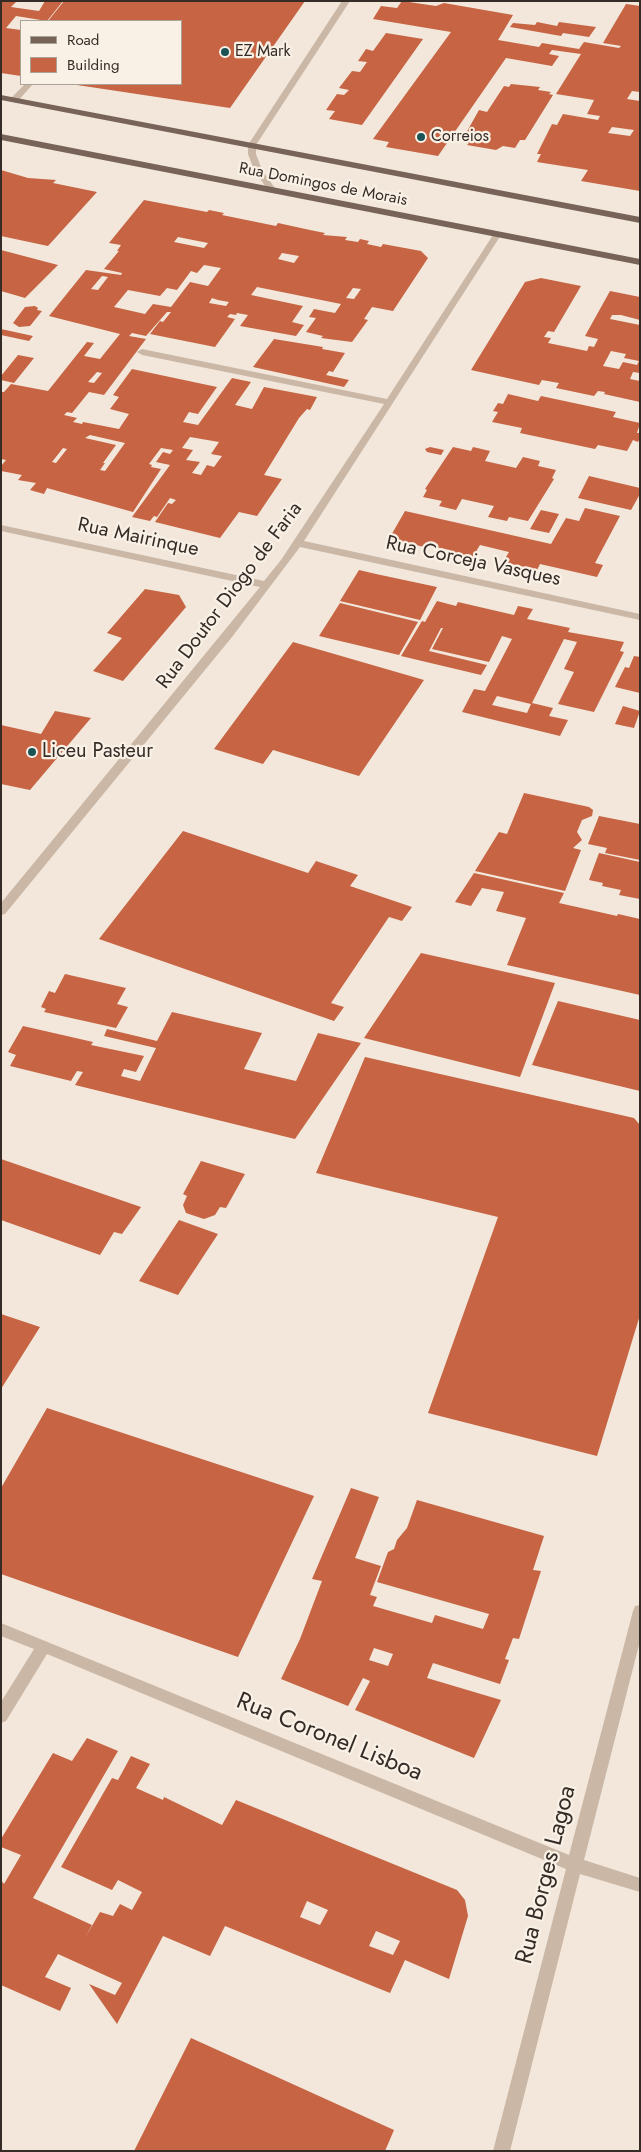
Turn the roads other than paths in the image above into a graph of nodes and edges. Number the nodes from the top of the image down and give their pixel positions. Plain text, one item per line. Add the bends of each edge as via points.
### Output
1 (346, 1) edge
2 (28, 85) edge
3 (1, 97) edge
4 (14, 100) junction
5 (1, 137) edge
6 (252, 145) junction
7 (273, 191) junction
8 (640, 220) edge
9 (497, 235) junction
10 (640, 262) edge
11 (142, 352) dead end
12 (390, 402) junction
13 (1, 528) edge
14 (298, 542) junction
15 (266, 585) junction
16 (640, 617) edge
17 (1, 910) edge
18 (640, 1611) edge
19 (1, 1629) edge
20 (43, 1647) junction
21 (1, 1716) edge
22 (573, 1864) junction
23 (640, 1885) edge
24 (501, 2151) edge

1 - 6 street
2 - 4 street
3 - 4 main road, Rua Domingos de Morais
4 - 6 main road, Rua Domingos de Morais
5 - 7 main road, Rua Domingos de Morais
6 - 7 street via 258,170
6 - 8 main road, Rua Domingos de Morais
7 - 9 main road, Rua Domingos de Morais
9 - 10 main road, Rua Domingos de Morais
9 - 12 street, Rua Doutor Diogo de Faria
11 - 12 street
12 - 14 street, Rua Doutor Diogo de Faria
13 - 15 street, Rua Mairinque
14 - 15 street, Rua Doutor Diogo de Faria
14 - 16 street, Rua Corceja Vasques
15 - 17 street, Rua Doutor Diogo de Faria
18 - 22 street, Rua Borges Lagoa
19 - 20 street, Rua Coronel Lisboa
20 - 21 street
20 - 22 street, Rua Coronel Lisboa
22 - 23 street, Rua Coronel Lisboa
22 - 24 street, Rua Borges Lagoa

